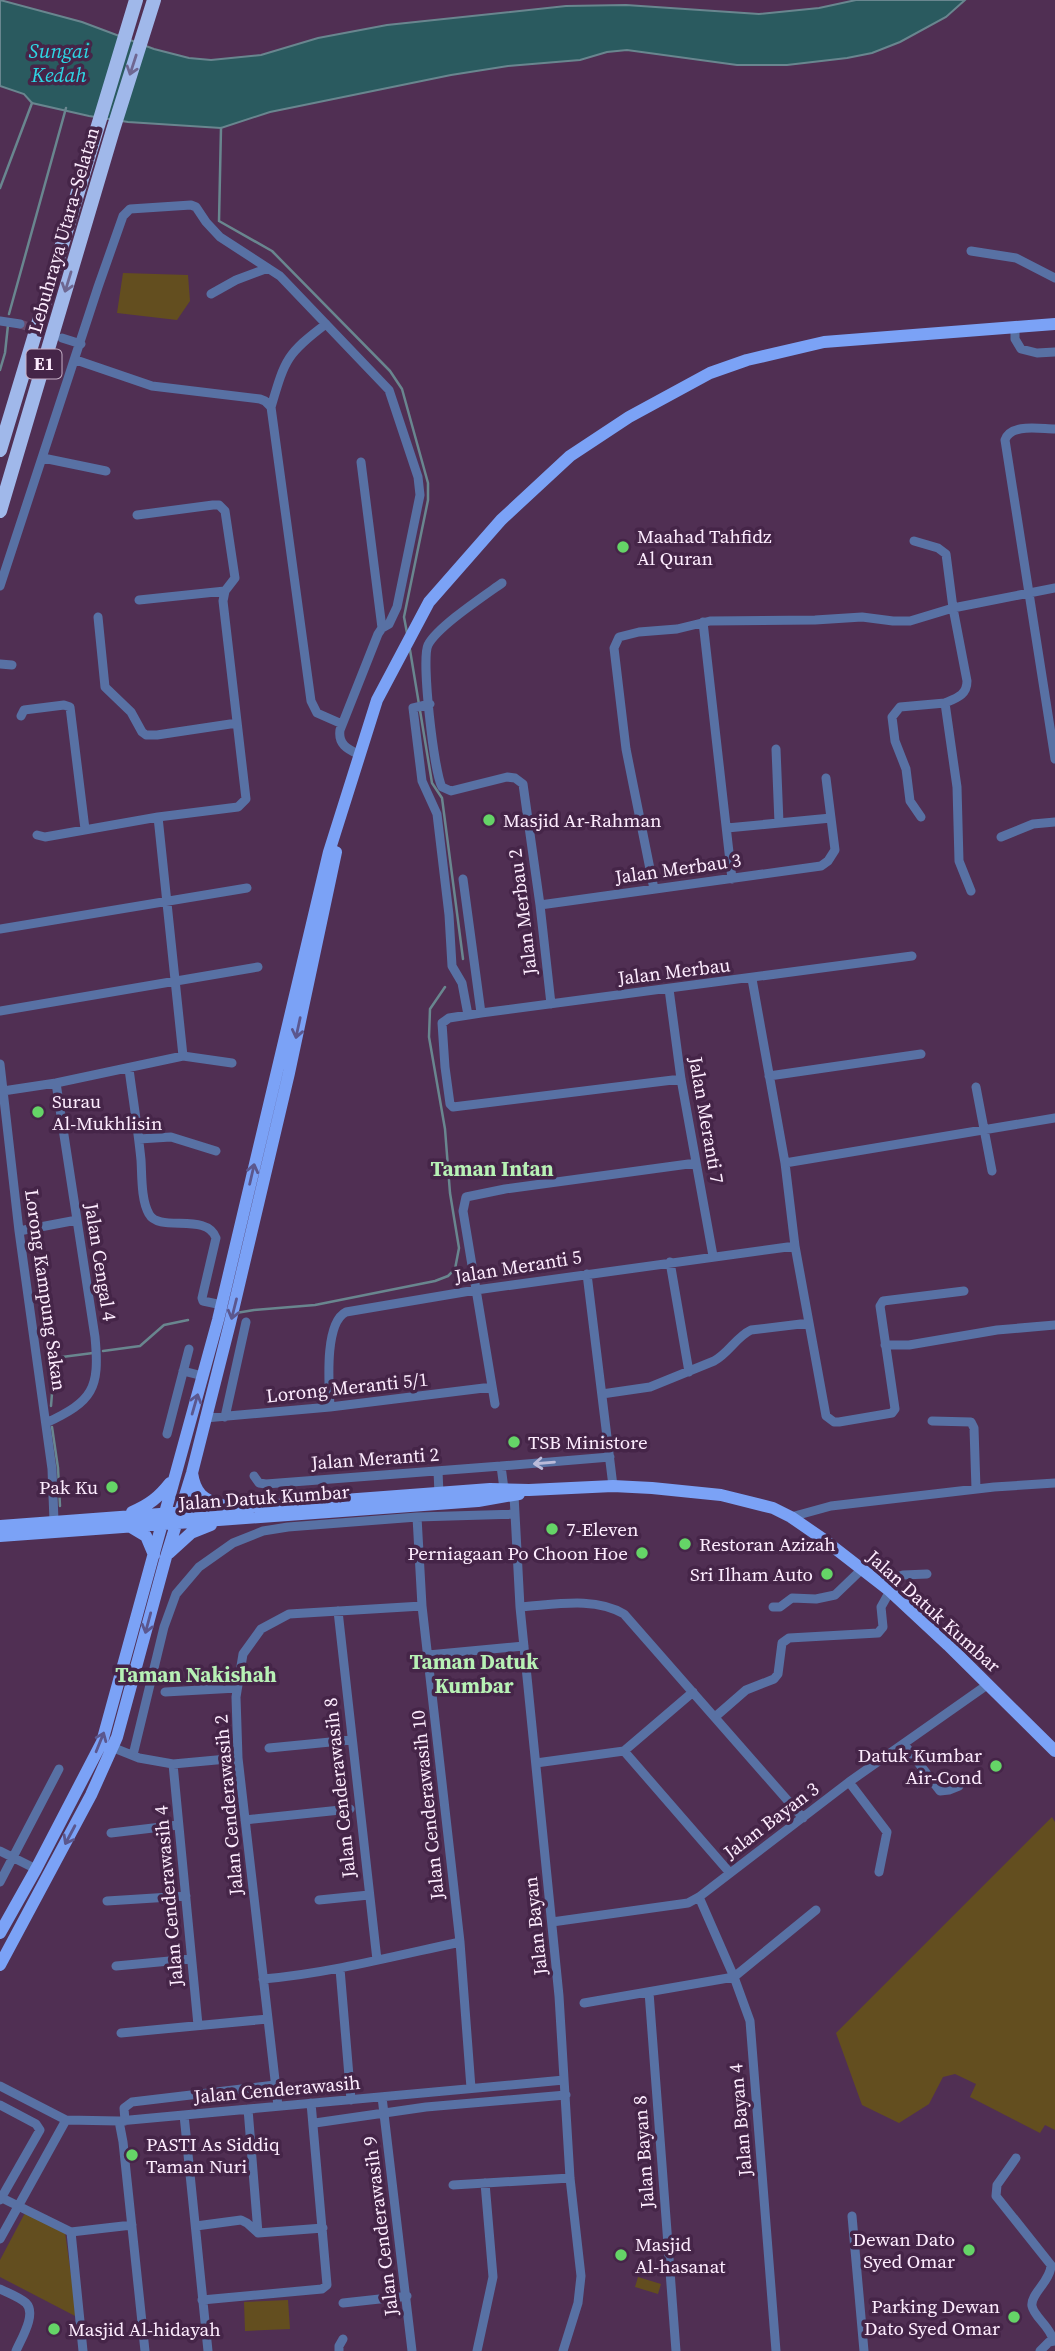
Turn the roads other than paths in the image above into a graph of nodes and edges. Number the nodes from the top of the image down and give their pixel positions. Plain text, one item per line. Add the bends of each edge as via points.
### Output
1 (136, 0) edge
2 (154, 0) edge
3 (971, 251) dead end
4 (268, 268) junction
5 (1055, 278) edge
6 (211, 294) dead end
7 (0, 321) edge
8 (20, 324) tunnel mouth
9 (326, 324) junction
10 (1055, 324) edge
11 (1015, 327) junction
12 (62, 338) tunnel mouth
13 (80, 344) junction
14 (1055, 352) edge
15 (76, 360) junction
16 (271, 407) junction
17 (1055, 429) edge
18 (0, 450) edge
19 (43, 458) junction
20 (361, 461) dead end
21 (106, 471) dead end
22 (0, 511) edge
23 (137, 515) dead end
24 (914, 541) dead end
25 (502, 583) dead end
26 (0, 586) edge
27 (1055, 588) edge
28 (225, 591) junction
29 (1028, 592) junction
30 (139, 600) dead end
31 (953, 608) junction
32 (98, 617) dead end
33 (703, 622) junction
34 (382, 628) junction
35 (0, 664) edge
36 (12, 665) dead end
37 (945, 703) junction
38 (428, 704) junction
39 (21, 716) dead end
40 (237, 723) junction
41 (342, 724) junction
42 (776, 749) dead end
43 (358, 754) junction
44 (1055, 759) edge
45 (826, 778) dead end
46 (158, 817) junction
47 (921, 817) dead end
48 (831, 818) junction
49 (1055, 822) edge
50 (779, 823) junction
51 (727, 828) junction
52 (85, 829) junction
53 (37, 835) dead end
54 (1001, 837) dead end
55 (463, 879) dead end
56 (732, 879) junction
57 (247, 888) dead end
58 (654, 889) junction
59 (971, 891) dead end
60 (166, 900) junction
61 (540, 905) junction
62 (0, 929) edge
63 (912, 956) dead end
64 (258, 967) dead end
65 (752, 979) junction
66 (176, 980) junction
67 (301, 989) junction
68 (670, 989) junction
69 (551, 1004) junction
70 (0, 1011) edge
71 (481, 1013) junction
72 (468, 1015) junction
73 (921, 1054) dead end
74 (183, 1056) junction
75 (232, 1063) dead end
76 (0, 1065) edge
77 (130, 1069) junction
78 (769, 1076) junction
79 (681, 1079) junction
80 (56, 1083) junction
81 (976, 1087) dead end
82 (3, 1091) junction
83 (1055, 1118) edge
84 (984, 1131) junction
85 (139, 1139) junction
86 (216, 1151) dead end
87 (785, 1163) junction
88 (696, 1164) junction
89 (992, 1171) dead end
90 (77, 1220) junction
91 (19, 1231) junction
92 (795, 1246) junction
93 (713, 1256) junction
94 (670, 1262) junction
95 (587, 1274) junction
96 (476, 1290) junction
97 (964, 1291) dead end
98 (222, 1305) junction
99 (246, 1322) dead end
100 (809, 1323) junction
101 (1055, 1325) edge
102 (885, 1345) junction
103 (189, 1349) dead end
104 (183, 1371) junction
105 (689, 1372) junction
106 (203, 1376) junction
107 (492, 1387) junction
108 (603, 1394) junction
109 (495, 1404) dead end
110 (330, 1407) junction
111 (225, 1417) junction
112 (205, 1418) junction
113 (932, 1421) dead end
114 (46, 1423) junction
115 (167, 1434) dead end
116 (610, 1457) junction
117 (501, 1466) junction
118 (177, 1470) junction
119 (438, 1471) junction
120 (192, 1473) junction
121 (254, 1476) dead end
122 (1055, 1483) edge
123 (613, 1486) junction
124 (976, 1489) junction
125 (509, 1492) junction
126 (439, 1494) junction
127 (230, 1508) junction
128 (515, 1514) junction
129 (119, 1516) junction
130 (178, 1517) junction
131 (417, 1517) junction
132 (791, 1517) junction
133 (164, 1518) junction
134 (239, 1518) junction
135 (54, 1521) junction
136 (0, 1525) edge
137 (130, 1526) junction
138 (0, 1536) edge
139 (160, 1556) junction
140 (861, 1570) junction
141 (927, 1574) dead end
142 (885, 1587) junction
143 (422, 1606) junction
144 (520, 1607) junction
145 (773, 1607) dead end
146 (338, 1611) junction
147 (524, 1646) junction
148 (428, 1655) junction
149 (987, 1685) junction
150 (237, 1688) junction
151 (165, 1692) dead end
152 (693, 1692) junction
153 (715, 1717) junction
154 (351, 1740) junction
155 (904, 1744) junction
156 (114, 1748) junction
157 (269, 1748) dead end
158 (624, 1751) junction
159 (1055, 1751) edge
160 (133, 1755) junction
161 (238, 1758) junction
162 (536, 1763) junction
163 (173, 1764) junction
164 (59, 1769) dead end
165 (849, 1782) junction
166 (959, 1786) dead end
167 (350, 1809) dead end
168 (803, 1818) junction
169 (245, 1820) junction
170 (178, 1825) junction
171 (111, 1833) dead end
172 (0, 1851) edge
173 (13, 1857) junction
174 (36, 1869) junction
175 (879, 1871) dead end
176 (730, 1873) junction
177 (0, 1882) edge
178 (369, 1895) junction
179 (186, 1896) junction
180 (699, 1897) junction
181 (319, 1900) dead end
182 (107, 1901) dead end
183 (816, 1910) dead end
184 (552, 1922) junction
185 (0, 1933) edge
186 (460, 1942) junction
187 (191, 1959) junction
188 (377, 1960) junction
189 (0, 1965) edge
190 (116, 1966) dead end
191 (340, 1969) junction
192 (734, 1977) junction
193 (263, 1979) junction
194 (649, 1992) junction
195 (584, 2003) dead end
196 (268, 2019) junction
197 (198, 2025) junction
198 (121, 2033) dead end
199 (564, 2080) junction
200 (275, 2085) junction
201 (0, 2086) edge
202 (471, 2088) junction
203 (566, 2095) junction
204 (382, 2097) junction
205 (351, 2099) junction
206 (311, 2103) junction
207 (0, 2105) edge
208 (278, 2106) junction
209 (248, 2109) junction
210 (384, 2113) junction
211 (184, 2115) junction
212 (66, 2120) junction
213 (122, 2121) junction
214 (315, 2123) junction
215 (37, 2137) junction
216 (51, 2146) junction
217 (1016, 2158) dead end
218 (570, 2178) junction
219 (485, 2183) junction
220 (453, 2185) dead end
221 (1, 2198) edge
222 (18, 2206) junction
223 (852, 2216) dead end
224 (132, 2225) junction
225 (196, 2226) junction
226 (323, 2228) junction
227 (71, 2232) junction
228 (258, 2233) junction
229 (0, 2239) edge
230 (1053, 2264) edge
231 (0, 2289) edge
232 (407, 2296) junction
233 (202, 2300) junction
234 (343, 2303) dead end
235 (343, 2339) dead end
236 (1054, 2341) edge
237 (17, 2351) edge
238 (83, 2351) edge
239 (145, 2351) edge
240 (208, 2351) edge
241 (339, 2351) edge
242 (412, 2351) edge
243 (477, 2351) edge
244 (563, 2351) edge
245 (676, 2351) edge
246 (776, 2351) edge
247 (864, 2351) edge
248 (1040, 2351) edge

1 - 18 highway, Lebuhraya Utara–Selatan / E1
2 -> 22 highway, Lebuhraya Utara–Selatan / E1
3 - 5 street via 1016,258
4 - 6 street
4 - 9 street
4 - 13 street via 220,237 196,207 130,209 123,216
7 - 8 street
9 - 16 street via 291,354
9 - 34 street via 389,390 420,486 397,607
10 - 11 main road
11 - 14 street via 1021,349
11 - 43 main road via 824,342 710,373 629,417 570,456 501,520 429,602 377,700
12 - 13 street
13 - 15 street
15 - 16 street via 152,386 260,399
15 - 19 street
16 - 41 street via 311,701 317,713
17 - 29 street via 1013,430 1005,440
19 - 21 street
19 - 26 street
20 - 34 street
23 - 28 street via 213,505 223,508 235,572
24 - 31 street via 946,554
25 - 38 street via 438,632 428,646
27 - 29 street
28 - 30 street
28 - 40 street
29 - 31 street
29 - 44 street
31 - 33 street via 901,622 862,617
31 - 37 street via 967,685 962,694
32 - 40 street via 102,681 131,712 142,732 157,735
33 - 51 street
33 - 58 street via 622,635 614,648 626,749
34 - 41 street
35 - 36 street
37 - 47 street via 900,707 892,717 910,801
37 - 59 street via 957,787 959,861
38 - 61 street, Jalan Merbau 2 via 434,765 442,788 451,791 507,777 523,784
38 - 72 street via 412,708 420,774 437,814 452,966 461,980
39 - 52 street via 24,709 70,707
40 - 46 street via 247,794 243,804
41 - 43 street via 339,739
42 - 50 street
43 - 67 main road
45 - 48 street
46 - 52 street
46 - 60 street
48 - 50 street
48 - 56 street, Jalan Merbau 3 via 835,850 821,866
49 - 54 street via 1033,824
50 - 51 street
51 - 56 street
52 - 53 street
55 - 71 street
56 - 58 street, Jalan Merbau 3
57 - 60 street
58 - 61 street, Jalan Merbau 3
60 - 62 street
60 - 66 street
61 - 69 street, Jalan Merbau 2
63 - 65 street, Jalan Merbau
64 - 66 street
65 - 68 street, Jalan Merbau
65 - 78 street
66 - 70 street
66 - 74 street
98 -> 67 main road
67 -> 112 main road via 247,1256
68 - 69 street, Jalan Merbau
68 - 79 street, Jalan Meranti 7
69 - 71 street, Jalan Merbau
71 - 72 street, Jalan Merbau
72 - 79 street, Jalan Merbau via 442,1023 444,1067 453,1107
73 - 78 street
74 - 75 street
74 - 77 street
76 - 82 street, Lorong Kampung Sakan
77 - 80 street
77 - 85 street
78 - 87 street
79 - 88 street, Jalan Meranti 7
80 - 82 street
80 - 90 street, Jalan Cengal 4
81 - 84 street
82 - 91 street, Lorong Kampung Sakan
83 - 84 street
84 - 87 street
84 - 89 street
85 - 86 street via 171,1138
85 - 98 street via 152,1218 214,1231 202,1298
87 - 92 street
88 - 93 street, Jalan Meranti 7
88 - 96 street via 466,1196 463,1211
90 - 91 street
90 - 114 street, Jalan Cengal 4 via 95,1337 95,1377 84,1402
91 - 114 street, Lorong Kampung Sakan
92 - 93 street, Jalan Meranti 5
92 - 100 street
93 - 94 street, Jalan Meranti 5
94 - 95 street, Jalan Meranti 5
94 - 105 street
95 - 96 street, Jalan Meranti 5
95 - 108 street
96 - 107 street
96 - 110 street, Jalan Meranti 5 via 340,1315 328,1365
97 - 102 street via 883,1301
98 - 106 main road
99 - 111 street
100 - 102 street via 826,1416 834,1422 894,1411
100 - 105 street via 751,1330 723,1356
101 - 102 street
103 - 104 street
104 - 106 street
104 - 115 street
105 - 108 street via 650,1387
118 -> 106 main road
107 - 109 street
107 - 110 street, Lorong Meranti 5/1
108 - 116 street
110 - 111 street, Lorong Meranti 5/1
111 - 112 street, Lorong Meranti 5/1
112 - 120 main road
113 - 124 street via 971,1423
114 - 135 street, Lorong Kampung Sakan
116 -> 117 street, Jalan Meranti 2
116 - 123 street
117 - 119 street, Jalan Meranti 2
117 - 125 street, Jalan Bayan
118 - 129 main road via 161,1496
118 - 133 main road
119 - 121 street, Jalan Meranti 2 via 266,1484
119 - 126 street
120 - 127 main road via 202,1497
120 - 130 main road
122 - 124 street
123 - 125 main road, Jalan Datuk Kumbar
123 - 132 main road, Jalan Datuk Kumbar via 721,1495
124 - 132 street via 831,1506
125 - 126 main road, Jalan Datuk Kumbar
125 - 128 street, Jalan Bayan
125 - 134 main road, Jalan Datuk Kumbar via 478,1501
126 - 127 main road, Jalan Datuk Kumbar
127 - 130 main road, Jalan Datuk Kumbar
128 - 131 street
128 - 144 street, Jalan Bayan
129 - 133 main road, Jalan Datuk Kumbar
129 - 135 main road, Jalan Datuk Kumbar
130 - 133 main road, Jalan Datuk Kumbar
130 - 134 main road, Jalan Datuk Kumbar
130 - 139 main road
131 - 143 street, Jalan Cenderawasih 10
131 - 160 street via 263,1531 233,1543 199,1567 176,1594 164,1627
132 - 140 main road, Jalan Datuk Kumbar
133 - 137 main road, Jalan Datuk Kumbar
133 - 139 main road
134 - 139 main road via 191,1533
135 - 136 main road, Jalan Datuk Kumbar
137 - 138 main road, Jalan Datuk Kumbar
137 - 139 main road via 146,1536
139 -> 156 main road
174 -> 139 main road via 102,1742
140 - 142 main road, Jalan Datuk Kumbar
140 - 145 street via 835,1595 792,1598
141 - 142 street via 903,1576
142 - 149 main road, Jalan Datuk Kumbar
142 - 153 street via 883,1627 878,1633 789,1638 782,1643 774,1679 746,1690
143 - 146 street, Jalan Cenderawasih 2
143 - 148 street, Jalan Cenderawasih 10
144 - 147 street, Jalan Bayan
144 - 152 street via 584,1603 617,1610
146 - 150 street, Jalan Cenderawasih 2 via 289,1614 261,1629 243,1654
146 - 154 street, Jalan Cenderawasih 8
147 - 148 street
147 - 162 street, Jalan Bayan
148 - 186 street, Jalan Cenderawasih 10
149 - 155 street, Jalan Bayan 3
149 - 159 main road, Jalan Datuk Kumbar
150 - 151 street
150 - 161 street, Jalan Cenderawasih 2
152 - 153 street
152 - 158 street
153 - 168 street
154 - 157 street
154 - 178 street, Jalan Cenderawasih 8
155 - 165 street, Jalan Bayan 3
155 - 166 street via 940,1791
156 - 160 street
156 -> 189 main road
158 - 162 street
158 - 176 street
160 - 163 street
161 - 163 street
161 - 169 street, Jalan Cenderawasih 2
162 - 184 street, Jalan Bayan
163 - 170 street, Jalan Cenderawasih 4
164 - 173 street
165 - 168 street, Jalan Bayan 3
165 - 175 street via 887,1832
167 - 169 street
168 - 176 street, Jalan Bayan 3
169 - 193 street, Jalan Cenderawasih 2
170 - 171 street
170 - 179 street, Jalan Cenderawasih 4
172 - 173 street
173 - 174 street
173 - 177 street
174 - 185 main road
176 - 180 street, Jalan Bayan 3
178 - 181 street
178 - 188 street, Jalan Cenderawasih 8
179 - 182 street
179 - 187 street, Jalan Cenderawasih 4
180 - 184 street, Jalan Bayan 3 via 688,1903
180 - 192 street, Jalan Bayan 4
183 - 192 street
184 - 199 street, Jalan Bayan
186 - 188 street
186 - 202 street, Jalan Cenderawasih 10
187 - 190 street
187 - 197 street, Jalan Cenderawasih 4
188 - 191 street
191 - 193 street
191 - 205 street
192 - 194 street
192 - 246 street, Jalan Bayan 4 via 750,2021
193 - 196 street, Jalan Cenderawasih 2
194 - 195 street
194 - 245 street, Jalan Bayan 8
196 - 197 street
196 - 200 street, Jalan Cenderawasih 2
197 - 198 street
199 - 202 street, Jalan Cenderawasih
199 - 203 street, Jalan Bayan
200 - 208 street, Jalan Cenderawasih 2
200 - 213 street via 132,2102 124,2108
201 - 212 street, Jalan Cenderawasih
202 - 204 street, Jalan Cenderawasih
203 - 210 street
203 - 218 street, Jalan Bayan
204 - 205 street, Jalan Cenderawasih
204 - 210 street, Jalan Cenderawasih 9
205 - 206 street, Jalan Cenderawasih
206 - 208 street, Jalan Cenderawasih
206 - 214 street
207 - 215 street via 37,2124
208 - 209 street, Jalan Cenderawasih
209 - 211 street, Jalan Cenderawasih
209 - 228 street
210 - 214 street
210 - 232 street, Jalan Cenderawasih 9
211 - 213 street, Jalan Cenderawasih
211 - 225 street
212 - 213 street, Jalan Cenderawasih
212 - 216 street
213 - 224 street
214 - 226 street
215 - 216 street
215 - 221 street
216 - 222 street
217 - 230 street via 997,2185 996,2196
218 - 219 street
218 - 244 street, Jalan Bayan via 581,2276
219 - 220 street
219 - 243 street via 493,2277
221 - 222 street
222 - 227 street
222 - 229 street
223 - 247 street
224 - 227 street
224 - 239 street
225 - 228 street via 241,2220
225 - 233 street
226 - 228 street
226 - 233 street via 325,2288
227 - 238 street
230 - 236 street via 1032,2304
231 - 237 street via 25,2302 30,2311
232 - 234 street
232 - 242 street, Jalan Cenderawasih 9
233 - 240 street
235 - 241 street
236 - 248 street

